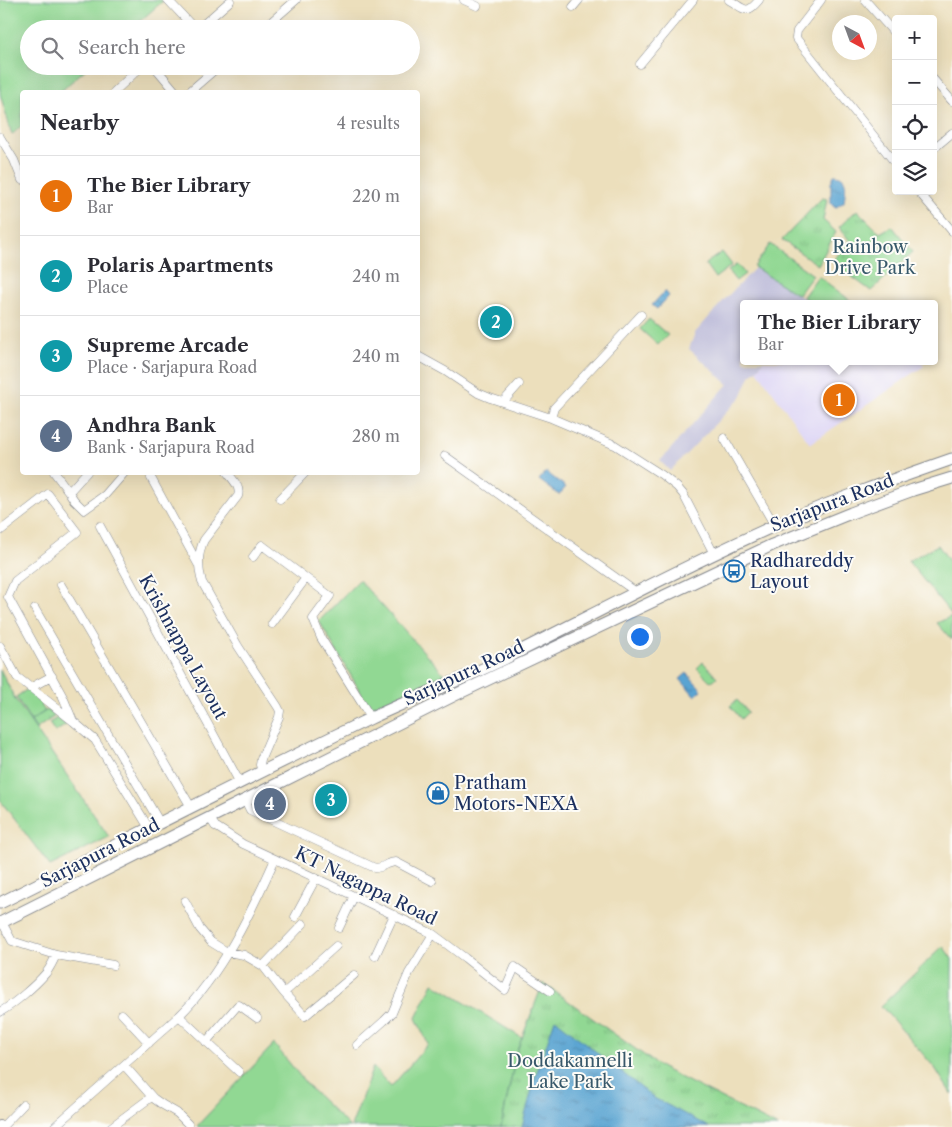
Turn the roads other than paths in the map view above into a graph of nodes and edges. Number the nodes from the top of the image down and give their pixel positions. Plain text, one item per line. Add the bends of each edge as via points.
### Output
1 (168, 0) edge
2 (230, 0) edge
3 (296, 0) edge
4 (464, 0) edge
5 (579, 0) edge
6 (693, 0) edge
7 (729, 0) edge
8 (759, 0) edge
9 (821, 0) edge
10 (865, 0) edge
11 (477, 6) dead end
12 (574, 7) dead end
13 (187, 20) edge
14 (207, 20) edge
15 (273, 20) edge
16 (892, 30) edge
17 (640, 64) dead end
18 (132, 75) edge
19 (162, 75) edge
20 (209, 75) edge
21 (937, 84) edge
22 (116, 90) edge
23 (174, 90) edge
24 (191, 90) edge
25 (952, 101) edge
26 (952, 134) edge
27 (0, 137) edge
28 (937, 146) edge
29 (892, 159) edge
30 (20, 175) edge
31 (921, 195) edge
32 (952, 231) edge
33 (641, 315) dead end
34 (420, 358) edge
35 (520, 384) dead end
36 (503, 402) junction
37 (551, 418) junction
38 (724, 438) dead end
39 (445, 456) dead end
40 (952, 460) edge
41 (56, 475) edge
42 (85, 475) edge
43 (122, 475) edge
44 (229, 475) edge
45 (303, 475) edge
46 (151, 478) dead end
47 (952, 478) edge
48 (69, 492) junction
49 (280, 499) dead end
50 (100, 526) dead end
51 (775, 526) junction
52 (0, 532) edge
53 (714, 554) junction
54 (253, 557) dead end
55 (199, 566) junction
56 (306, 578) junction
57 (61, 585) dead end
58 (636, 592) junction
59 (35, 609) dead end
60 (272, 624) dead end
61 (0, 646) edge
62 (469, 674) junction
63 (52, 676) junction
64 (475, 686) junction
65 (30, 688) junction
66 (371, 718) junction
67 (73, 721) junction
68 (262, 772) junction
69 (240, 783) junction
70 (245, 800) junction
71 (191, 807) junction
72 (209, 817) junction
73 (154, 825) junction
74 (275, 859) junction
75 (316, 878) junction
76 (432, 881) dead end
77 (354, 896) junction
78 (185, 901) dead end
79 (0, 903) edge
80 (394, 916) junction
81 (296, 917) dead end
82 (1, 922) edge
83 (303, 924) dead end
84 (338, 928) dead end
85 (433, 934) junction
86 (336, 946) dead end
87 (227, 952) junction
88 (56, 955) junction
89 (375, 956) dead end
90 (113, 965) dead end
91 (263, 966) junction
92 (354, 975) dead end
93 (550, 990) dead end
94 (284, 993) junction
95 (0, 1012) edge
96 (122, 1014) dead end
97 (179, 1016) junction
98 (257, 1018) dead end
99 (206, 1042) junction
100 (149, 1043) junction
101 (357, 1045) dead end
102 (124, 1065) junction
103 (239, 1072) dead end
104 (153, 1098) junction
105 (23, 1105) dead end
106 (188, 1124) dead end
107 (1, 1127) edge
108 (54, 1127) edge
109 (111, 1127) edge

1 - 13 street
2 - 14 street
3 - 15 street
4 - 11 street
5 - 12 street
6 - 17 street
7 - 8 street via 746,10 753,8
9 - 29 street via 797,30 797,41
10 - 16 street
18 - 22 street
19 - 23 street
20 - 24 street
21 - 25 street
26 - 28 street
27 - 30 street
31 - 32 street
33 - 37 street via 554,408
34 - 36 street via 478,393
35 - 36 street
36 - 37 street
37 - 53 street via 615,445 677,486
38 - 51 street
39 - 58 street
40 - 51 main road, Sarjapura Road
41 - 48 street
42 - 48 street
43 - 48 street via 105,495 84,510
44 - 55 street via 239,493 200,547
45 - 49 street
46 - 55 street
47 - 64 main road, Sarjapura Road via 772,545
50 - 69 street, Krishnappa Layout
51 - 53 main road, Sarjapura Road
52 - 63 street via 48,494 77,532 15,581 8,597
53 - 58 main road, Sarjapura Road
54 - 56 street via 262,545
55 - 68 street via 202,582 233,638 280,711 261,759
56 - 60 street
56 - 66 street via 330,596 313,618 321,638
57 - 71 street
58 - 62 main road, Sarjapura Road
59 - 73 street
61 - 65 street via 17,677
62 - 64 main road
62 - 66 main road, Sarjapura Road
63 - 65 street
63 - 67 street
64 - 70 main road, Sarjapura Road
65 - 67 street
66 - 68 main road, Sarjapura Road
67 - 73 street via 95,740
68 - 69 main road, Sarjapura Road
69 - 71 main road, Sarjapura Road
70 - 72 main road, Sarjapura Road
70 - 76 street via 250,810 375,868 396,862
71 - 73 main road, Sarjapura Road
72 - 74 street, KT Nagappa Road via 215,826 243,844
72 - 82 main road, Sarjapura Road
73 - 79 main road, Sarjapura Road
74 - 75 street, KT Nagappa Road
74 - 87 street via 257,900
75 - 77 street, KT Nagappa Road
75 - 81 street
77 - 80 street, KT Nagappa Road
77 - 84 street
78 - 87 street via 200,929 211,942
80 - 85 street, KT Nagappa Road
80 - 89 street
82 - 88 street via 12,941
83 - 91 street
85 - 93 street, KT Nagappa Road via 504,990 515,967
85 - 101 street via 392,1013
86 - 94 street
87 - 91 street via 244,955
87 - 97 street via 193,1002
88 - 90 street
88 - 95 street via 46,973
91 - 94 street
92 - 94 street via 305,1016
96 - 100 street
97 - 99 street
97 - 100 street
98 - 99 street via 238,1005
99 - 103 street
100 - 102 street
102 - 104 street
102 - 108 street
104 - 106 street
104 - 109 street
105 - 107 street

